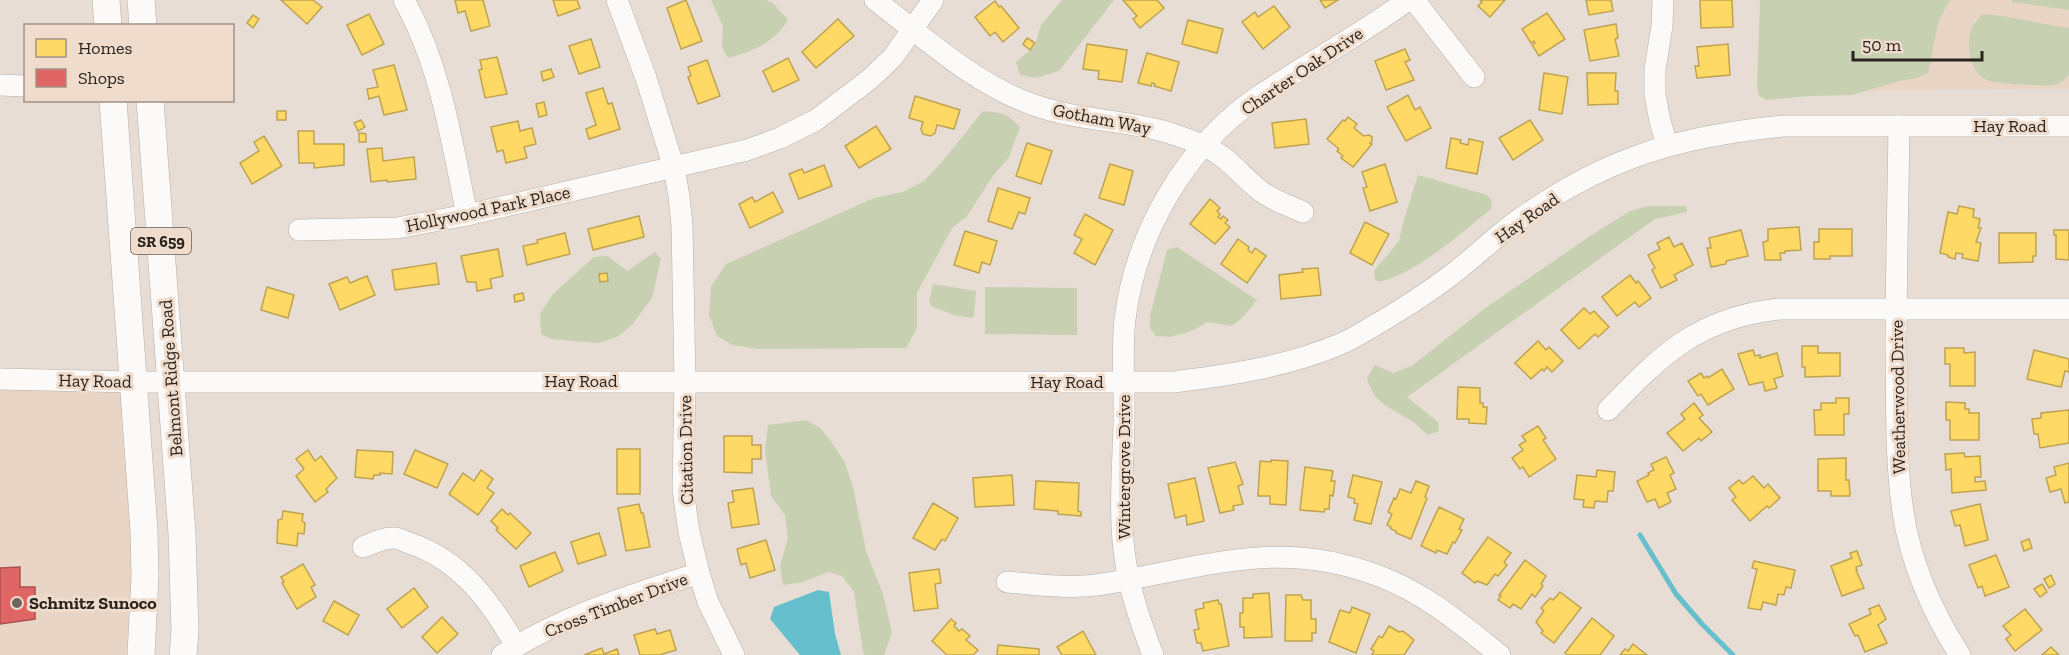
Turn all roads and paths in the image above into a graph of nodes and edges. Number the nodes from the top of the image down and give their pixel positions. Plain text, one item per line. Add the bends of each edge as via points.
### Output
1 (106, 0) edge
2 (141, 0) edge
3 (404, 0) edge
4 (617, 0) edge
5 (875, 0) edge
6 (933, 0) edge
7 (1408, 0) edge
8 (1414, 0) edge
9 (1663, 0) edge
10 (108, 24) edge
11 (143, 24) edge
12 (913, 29) junction
13 (1474, 77) dead end
14 (0, 85) edge
15 (24, 86) edge
16 (113, 102) edge
17 (150, 102) edge
18 (1899, 126) junction
19 (2069, 126) edge
20 (1667, 145) junction
21 (1203, 146) junction
22 (674, 168) junction
23 (1303, 212) dead end
24 (467, 216) junction
25 (299, 230) dead end
26 (1896, 309) junction
27 (2069, 309) edge
28 (0, 379) edge
29 (172, 381) junction
30 (685, 381) junction
31 (133, 382) junction
32 (1125, 382) junction
33 (1608, 410) dead end
34 (363, 547) dead end
35 (699, 573) junction
36 (1129, 579) junction
37 (1007, 582) dead end
38 (509, 650) edge
39 (141, 655) edge
40 (183, 655) edge
41 (734, 655) edge
42 (1153, 655) edge
43 (1500, 655) edge
44 (1960, 655) edge

1 - 10 main road
2 - 11 main road
3 - 24 street via 426,45
4 - 22 street, Citation Drive
5 - 12 street, Gotham Way
6 - 12 street, Hollywood Park Place
7 - 21 street, Charter Oak Drive via 1258,97
8 - 13 street
9 - 20 street via 1655,94
12 - 21 street, Gotham Way via 968,71 1033,105 1089,120 1149,128
12 - 22 street, Hollywood Park Place via 893,57 870,79 816,120 747,150
14 - 15 street
16 - 31 main road, Belmont Ridge Road / SR 659
17 - 29 main road, Belmont Ridge Road / SR 659
18 - 19 street, Hay Road
18 - 20 street, Hay Road via 1784,126 1739,130
18 - 26 street, Weatherwood Drive
20 - 32 street, Hay Road via 1590,174 1518,221 1419,299 1340,344 1298,360 1248,372 1174,382
21 - 23 street, Gotham Way via 1226,158 1264,194
21 - 32 street, Charter Oak Drive via 1165,200 1139,257 1126,318
22 - 24 street, Hollywood Park Place
22 - 30 street, Citation Drive via 682,226
24 - 25 street, Hollywood Park Place via 398,228
26 - 27 street
26 - 33 street via 1779,309 1729,320 1674,347
26 - 44 street, Weatherwood Drive via 1897,446 1903,515 1930,600
28 - 31 street, Hay Road
29 - 30 street, Hay Road
29 - 31 street, Hay Road
29 - 40 main road, Belmont Ridge Road / SR 659 via 182,534
30 - 32 street, Hay Road
30 - 35 street, Citation Drive via 683,490
31 - 39 main road, Belmont Ridge Road / SR 659 via 144,531
32 - 36 street, Wintergrove Drive via 1122,523
34 - 38 street via 393,537 431,551 460,571 499,615
35 - 38 street, Cross Timber Drive via 594,609
35 - 41 street, Citation Drive via 708,602
36 - 37 street via 1085,586
36 - 42 street, Wintergrove Drive
36 - 43 street via 1265,556 1323,560 1371,573 1406,588 1444,611

